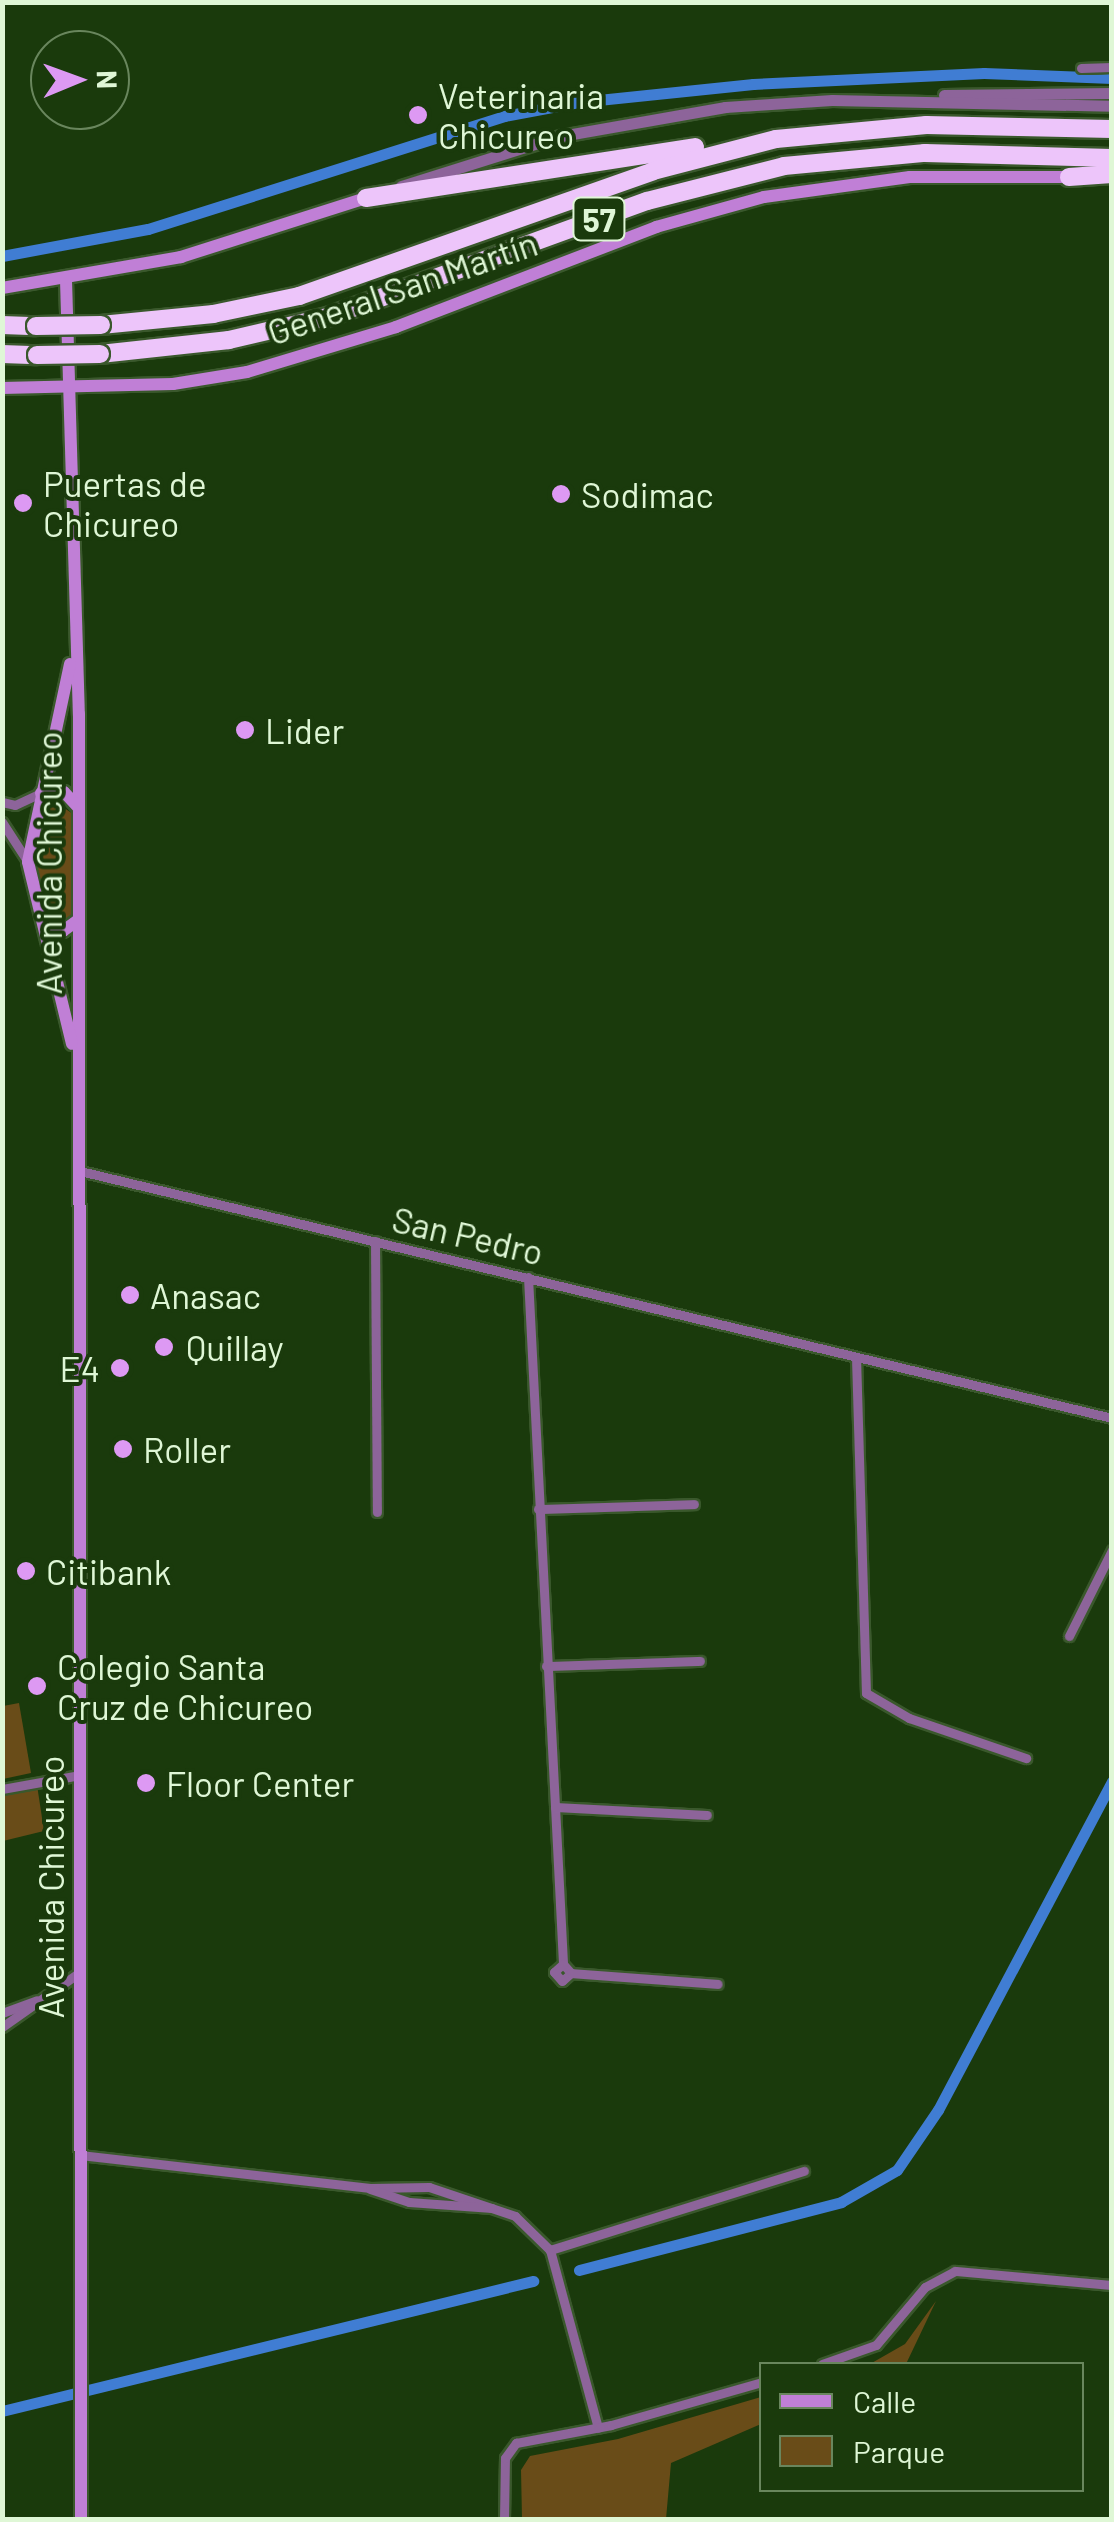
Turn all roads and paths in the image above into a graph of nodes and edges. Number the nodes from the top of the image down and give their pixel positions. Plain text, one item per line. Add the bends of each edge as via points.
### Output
1 (1112, 67) edge
2 (1081, 68) dead end
3 (1112, 92) edge
4 (915, 100) junction
5 (1112, 106) edge
6 (1112, 129) edge
7 (776, 139) junction
8 (1112, 158) edge
9 (1112, 177) edge
10 (1069, 178) joint
11 (366, 198) junction
12 (66, 280) junction
13 (2, 288) edge
14 (2, 325) edge
15 (2, 354) edge
16 (2, 388) edge
17 (67, 388) junction
18 (72, 652) junction
19 (42, 793) junction
20 (2, 802) edge
21 (79, 809) junction
22 (2, 822) edge
23 (28, 862) junction
24 (42, 920) junction
25 (78, 920) junction
26 (78, 1075) junction
27 (80, 1171) junction
28 (375, 1241) junction
29 (528, 1278) junction
30 (856, 1358) junction
31 (1112, 1418) edge
32 (694, 1504) dead end
33 (538, 1509) junction
34 (376, 1512) dead end
35 (1112, 1550) edge
36 (1069, 1636) dead end
37 (700, 1661) dead end
38 (546, 1666) junction
39 (1026, 1758) dead end
40 (80, 1775) junction
41 (2, 1790) edge
42 (555, 1807) junction
43 (708, 1815) dead end
44 (563, 1964) junction
45 (80, 1972) junction
46 (571, 1973) junction
47 (718, 1984) dead end
48 (40, 1999) junction
49 (2, 2013) edge
50 (2, 2027) edge
51 (80, 2155) junction
52 (804, 2171) dead end
53 (370, 2188) junction
54 (495, 2208) junction
55 (550, 2250) junction
56 (1112, 2286) edge
57 (827, 2362) edge
58 (759, 2383) edge
59 (598, 2428) junction
60 (81, 2520) edge
61 (504, 2520) edge

1 - 2 street
3 - 4 street via 1006,90
4 - 5 street
4 - 11 street via 759,104 616,124 503,151
6 - 7 highway, 57 via 926,125
7 - 11 highway
7 - 14 highway, 57, bridge via 654,170 299,296 213,314 101,325
8 - 15 highway, 57, bridge via 924,153 784,166 647,202 328,317 230,340 100,354
9 - 10 highway
10 - 17 main road, General San Martín via 910,177 764,197 656,227 396,326 263,368 172,384
11 - 12 main road via 181,257
12 - 13 main road
12 - 17 main road, Avenida Chicureo
16 - 17 main road, General San Martín
17 - 18 main road, Avenida Chicureo
18 - 19 main road, Avenida Chicureo
18 - 21 main road, Avenida Chicureo
19 - 20 street via 23,803
19 - 21 main road via 66,793
19 - 23 main road, Avenida Chicureo
21 - 25 main road, Avenida Chicureo
22 - 23 street
23 - 24 main road, Avenida Chicureo
24 - 25 main road via 64,931
24 - 26 main road, Avenida Chicureo
25 - 26 main road, Avenida Chicureo
26 - 27 main road, Avenida Chicureo
27 - 28 street, San Pedro
27 - 40 main road, Avenida Chicureo
28 - 29 street, San Pedro
28 - 34 street
29 - 30 street, San Pedro
29 - 33 street
30 - 31 street, San Pedro
30 - 39 street via 866,1694 896,1713
32 - 33 street
33 - 38 street
35 - 36 street
37 - 38 street
38 - 42 street
40 - 41 street
40 - 45 main road, Avenida Chicureo
42 - 43 street
42 - 44 street
44 - 46 street
44 - 46 street via 555,1977 565,1981
45 - 48 street
45 - 51 main road, Avenida Chicureo
46 - 47 street
48 - 49 street
48 - 50 street
51 - 53 street
51 - 60 main road, Avenida Chicureo
52 - 55 street
53 - 54 street via 409,2202
53 - 54 street via 429,2187
54 - 55 street via 531,2226
55 - 59 street
56 - 57 street via 955,2271 925,2287 876,2344
58 - 59 street
59 - 61 street via 512,2446 505,2462

